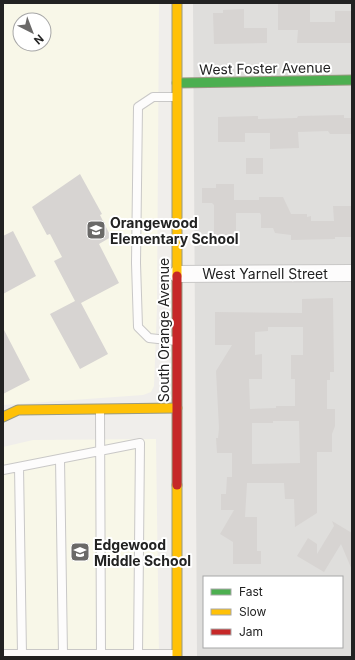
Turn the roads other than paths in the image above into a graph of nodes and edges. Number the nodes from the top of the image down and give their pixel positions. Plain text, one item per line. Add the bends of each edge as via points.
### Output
1 (176, 3) edge
2 (352, 80) edge
3 (178, 83) junction
4 (178, 97) junction
5 (352, 273) edge
6 (177, 274) junction
7 (177, 341) junction
8 (177, 408) junction
9 (100, 409) junction
10 (3, 417) edge
11 (101, 450) junction
12 (60, 459) junction
13 (18, 467) junction
14 (3, 470) edge
15 (3, 654) edge
16 (22, 654) junction
17 (63, 654) junction
18 (102, 654) junction
19 (138, 654) junction
20 (177, 655) edge

1 - 3 street, South Orange Avenue
2 - 3 street, West Foster Avenue
3 - 4 street, South Orange Avenue
4 - 6 street, South Orange Avenue
4 - 7 lane via 153,97 138,106 136,263 138,326 149,338
5 - 6 street, West Yarnell Street
6 - 7 street, South Orange Avenue
7 - 8 street, South Orange Avenue
8 - 9 street
8 - 20 street, South Orange Avenue
9 - 10 street via 18,410
9 - 11 lane
11 - 12 lane
11 - 18 lane
11 - 19 lane via 140,443
12 - 13 lane
12 - 17 lane
13 - 14 lane
13 - 16 lane
15 - 16 lane
16 - 17 lane
17 - 18 lane
18 - 19 lane
19 - 20 lane

